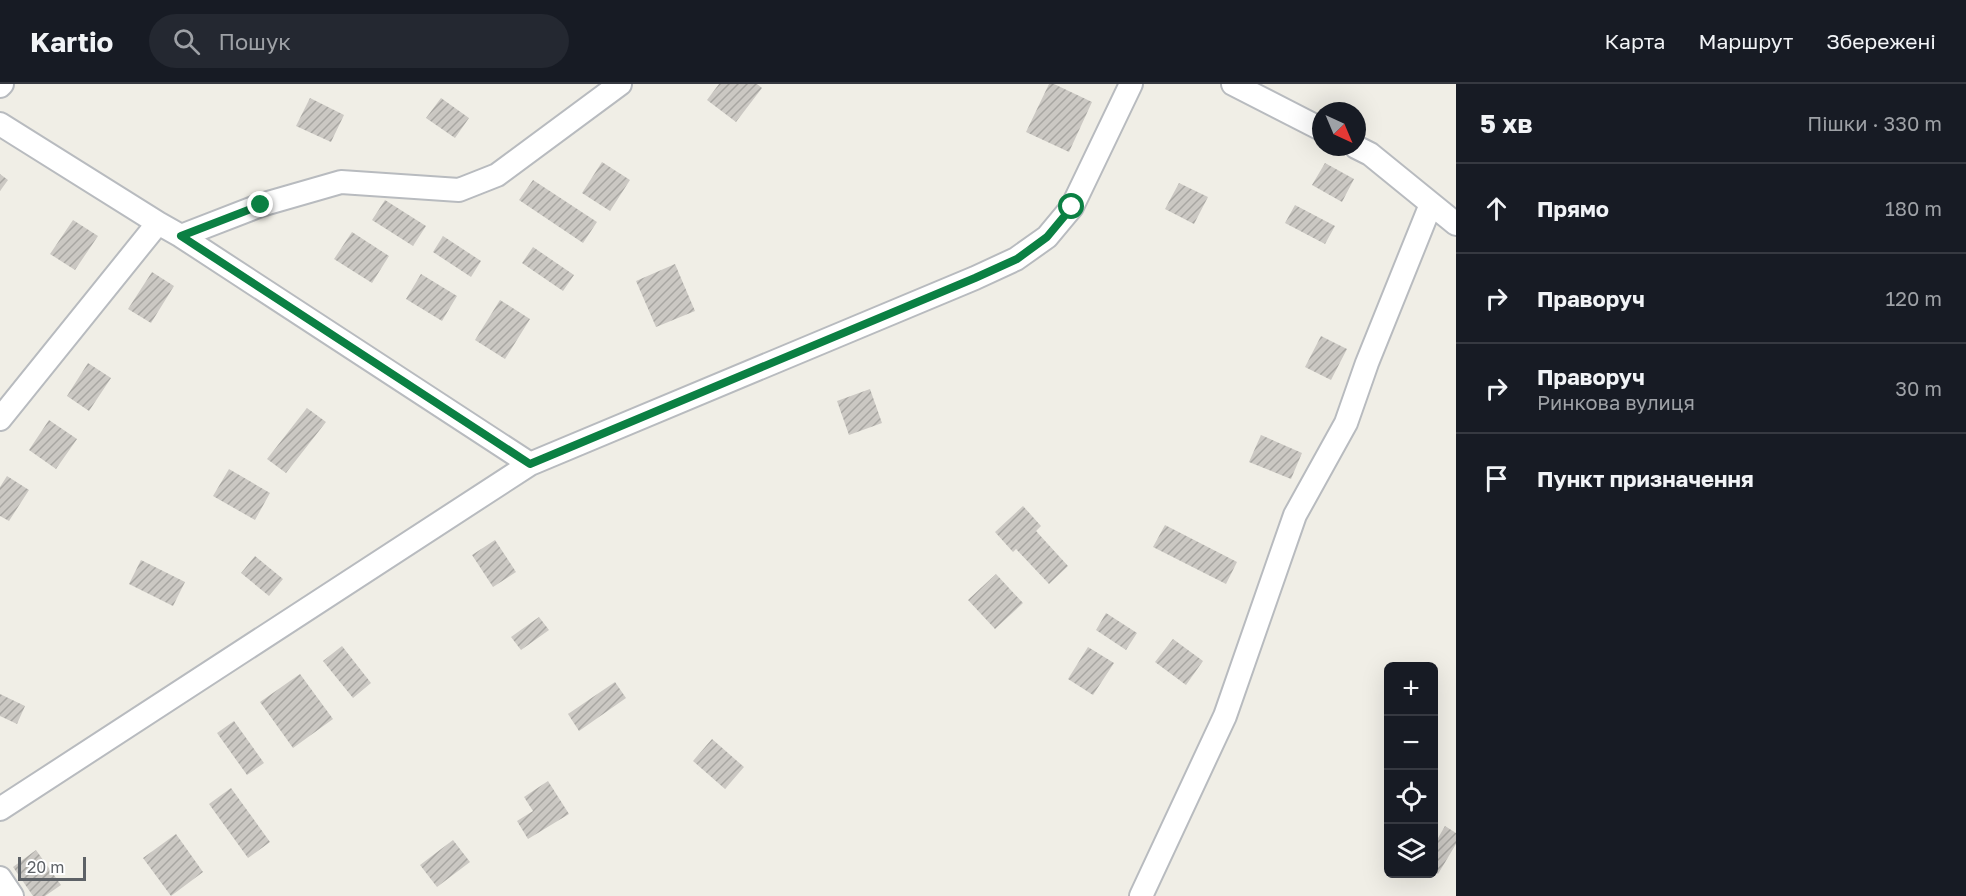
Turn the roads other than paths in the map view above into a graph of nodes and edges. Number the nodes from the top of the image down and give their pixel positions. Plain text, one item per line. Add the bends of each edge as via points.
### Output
1 (620, 84) edge
2 (1131, 84) edge
3 (1233, 84) edge
4 (0, 124) edge
5 (1312, 124) edge
6 (1366, 152) edge
7 (1431, 204) junction
8 (158, 223) junction
9 (1456, 224) edge
10 (181, 236) junction
11 (0, 419) edge
12 (530, 464) junction
13 (3, 807) edge
14 (0, 878) edge
15 (12, 896) edge
16 (1142, 896) edge

1 - 10 street via 497,175 459,190 340,182 261,205
2 - 12 street via 1072,207 1047,237 1017,259
3 - 5 street
4 - 8 street
6 - 7 street
7 - 9 street
7 - 16 street via 1366,363 1346,423 1295,515 1225,716
8 - 10 street
8 - 11 street
10 - 12 street
12 - 13 street
14 - 15 street

